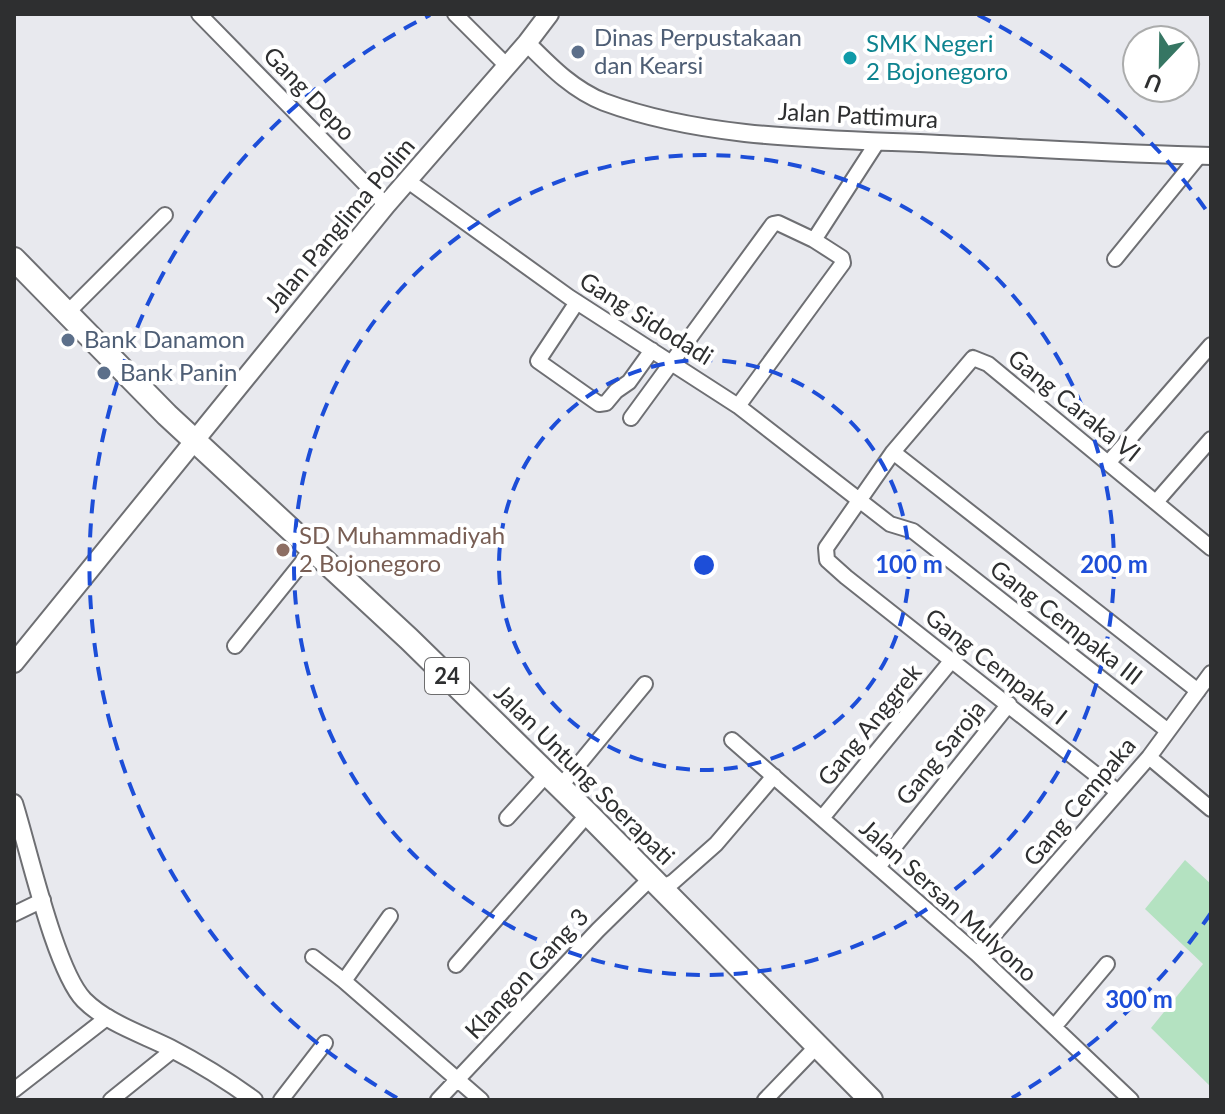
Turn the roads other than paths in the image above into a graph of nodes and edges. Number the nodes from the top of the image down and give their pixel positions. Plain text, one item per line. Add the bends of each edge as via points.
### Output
1 (199, 14) edge
2 (455, 14) edge
3 (549, 14) edge
4 (527, 43) junction
5 (506, 65) junction
6 (878, 141) junction
7 (1205, 156) edge
8 (408, 181) junction
9 (386, 205) junction
10 (165, 215) dead end
11 (814, 240) junction
12 (14, 259) edge
13 (1115, 259) dead end
14 (577, 302) junction
15 (67, 313) junction
16 (1211, 345) edge
17 (652, 350) junction
18 (672, 362) junction
19 (738, 406) junction
20 (631, 418) dead end
21 (1211, 439) edge
22 (194, 440) junction
23 (893, 452) junction
24 (1109, 462) junction
25 (858, 499) junction
26 (1156, 502) junction
27 (1210, 544) edge
28 (313, 549) junction
29 (235, 646) dead end
30 (952, 660) junction
31 (14, 663) edge
32 (1211, 673) edge
33 (645, 684) dead end
34 (1198, 691) junction
35 (1009, 704) junction
36 (1168, 731) junction
37 (732, 740) dead end
38 (1149, 757) junction
39 (774, 776) junction
40 (554, 781) junction
41 (1118, 792) junction
42 (1211, 809) edge
43 (15, 812) edge
44 (588, 814) junction
45 (507, 818) dead end
46 (822, 818) junction
47 (878, 867) junction
48 (656, 884) junction
49 (43, 900) junction
50 (14, 914) edge
51 (390, 916) dead end
52 (977, 954) junction
53 (313, 957) dead end
54 (1107, 964) dead end
55 (456, 965) dead end
56 (344, 981) junction
57 (108, 1017) junction
58 (1054, 1027) junction
59 (325, 1043) dead end
60 (818, 1045) junction
61 (173, 1050) junction
62 (457, 1079) junction
63 (14, 1090) edge
64 (111, 1100) edge
65 (254, 1100) edge
66 (281, 1100) edge
67 (438, 1100) edge
68 (481, 1100) edge
69 (765, 1100) edge
70 (871, 1100) edge
71 (1131, 1100) edge

1 - 9 street, Gang Depo
2 - 5 street
3 - 4 main road, Jalan Panglima Polim
4 - 5 main road, Jalan Panglima Polim
4 - 6 street, Jalan Pattimura via 583,92 645,115 764,136
5 - 8 main road, Jalan Panglima Polim
6 - 7 street, Jalan Pattimura
6 - 11 street
7 - 13 street
8 - 9 main road, Jalan Panglima Polim
8 - 14 street, Gang Sidodadi
9 - 22 main road, Jalan Panglima Polim
10 - 15 street
11 - 18 street via 773,224
11 - 19 street via 843,263
12 - 15 highway, Jalan Untung Soerapati / 24
14 - 17 street, Gang Sidodadi
14 - 17 street via 537,360 599,404 628,383
15 - 22 highway, Jalan Untung Soerapati / 24
16 - 24 street
17 - 18 street, Gang Sidodadi
18 - 19 street, Gang Sidodadi
18 - 20 street
19 - 25 street, Gang Sidodadi
21 - 26 street
22 - 28 highway, Jalan Untung Soerapati / 24
22 - 31 main road, Jalan Panglima Polim
23 - 24 street, Gang Caraka VI via 973,358 988,364
23 - 25 street, Gang Caraka VI
23 - 34 street
24 - 26 street, Gang Caraka VI
25 - 30 street, Gang Cempaka I via 826,548 827,560
25 - 36 street, Gang Cempaka III via 890,524 913,531
26 - 27 street, Gang Caraka VI
28 - 29 street
28 - 40 highway, Jalan Untung Soerapati / 24
30 - 35 street, Gang Cempaka I
30 - 46 street, Gang Anggrek
32 - 34 street, Gang Cempaka
33 - 40 street
34 - 36 street, Gang Cempaka
35 - 41 street, Gang Cempaka I
35 - 47 street, Gang Saroja
36 - 38 street, Gang Cempaka
37 - 39 street, Jalan Sersan Mulyono
38 - 41 street, Gang Cempaka
38 - 42 street
39 - 46 street, Jalan Sersan Mulyono
39 - 48 street, Klangon Gang 3 via 716,844 673,882
40 - 44 highway, Jalan Untung Soerapati / 24
40 - 45 street
41 - 52 street, Gang Cempaka
43 - 49 street
44 - 48 highway, Jalan Untung Soerapati / 24
44 - 55 street
46 - 47 street, Jalan Sersan Mulyono
47 - 52 street, Jalan Sersan Mulyono
48 - 60 highway, Jalan Untung Soerapati / 24
48 - 62 street, Klangon Gang 3 via 598,930
49 - 50 street
49 - 57 street via 68,973 83,999
51 - 56 street
52 - 58 street, Jalan Sersan Mulyono
53 - 56 street
54 - 58 street
56 - 62 street
57 - 61 street
57 - 63 street
58 - 71 street, Jalan Sersan Mulyono
59 - 66 street
60 - 69 street
60 - 70 highway, Jalan Untung Soerapati / 24
61 - 64 street
61 - 65 street
62 - 67 street, Klangon Gang 3
62 - 68 street

